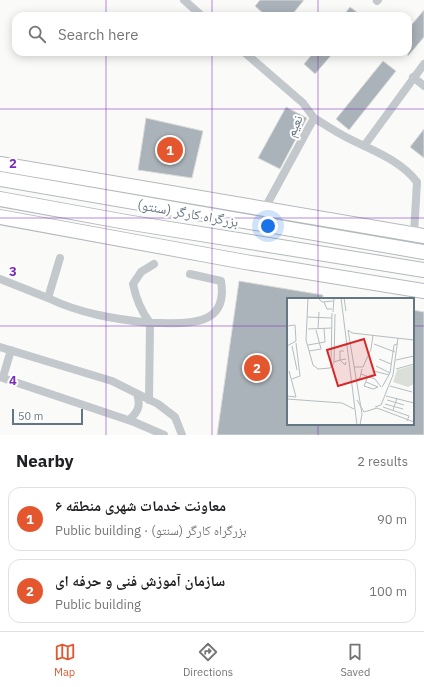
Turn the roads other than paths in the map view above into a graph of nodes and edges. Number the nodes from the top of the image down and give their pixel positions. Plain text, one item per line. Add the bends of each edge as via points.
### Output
1 (184, 0) edge
2 (198, 12) edge
3 (249, 56) edge
4 (424, 64) edge
5 (413, 77) junction
6 (424, 86) edge
7 (314, 118) junction
8 (364, 146) junction
9 (0, 164) edge
10 (0, 179) edge
11 (0, 199) edge
12 (265, 208) junction
13 (0, 217) edge
14 (419, 235) edge
15 (424, 252) edge
16 (60, 258) dead end
17 (154, 264) dead end
18 (424, 270) edge
19 (190, 274) dead end
20 (0, 279) edge
21 (424, 292) edge
22 (48, 298) junction
23 (150, 323) junction
24 (0, 347) edge
25 (11, 350) junction
26 (1, 377) edge
27 (137, 394) junction
28 (150, 400) junction
29 (129, 420) junction
30 (164, 435) edge
31 (182, 435) edge

1 - 2 street
3 - 7 street, نعیم via 303,104
4 - 5 street
5 - 6 street
5 - 8 street
7 - 8 street
7 - 12 street, نعیم
8 - 14 street via 377,150 408,170 417,182
9 - 12 highway
10 - 15 highway, بزرگراه کارگر (سنتو)
11 - 18 highway, بزرگراه کارگر (سنتو)
12 - 14 highway
13 - 21 highway
16 - 22 street
17 - 23 street via 141,272 133,284 141,308
19 - 23 street via 221,281 224,295 218,309 202,320 187,323
20 - 22 street
22 - 23 street via 68,308
23 - 28 street
24 - 25 street
25 - 26 street
25 - 27 street via 112,381
26 - 29 street
27 - 28 street
27 - 29 street via 140,402 137,412
28 - 31 street via 174,417
29 - 30 street

